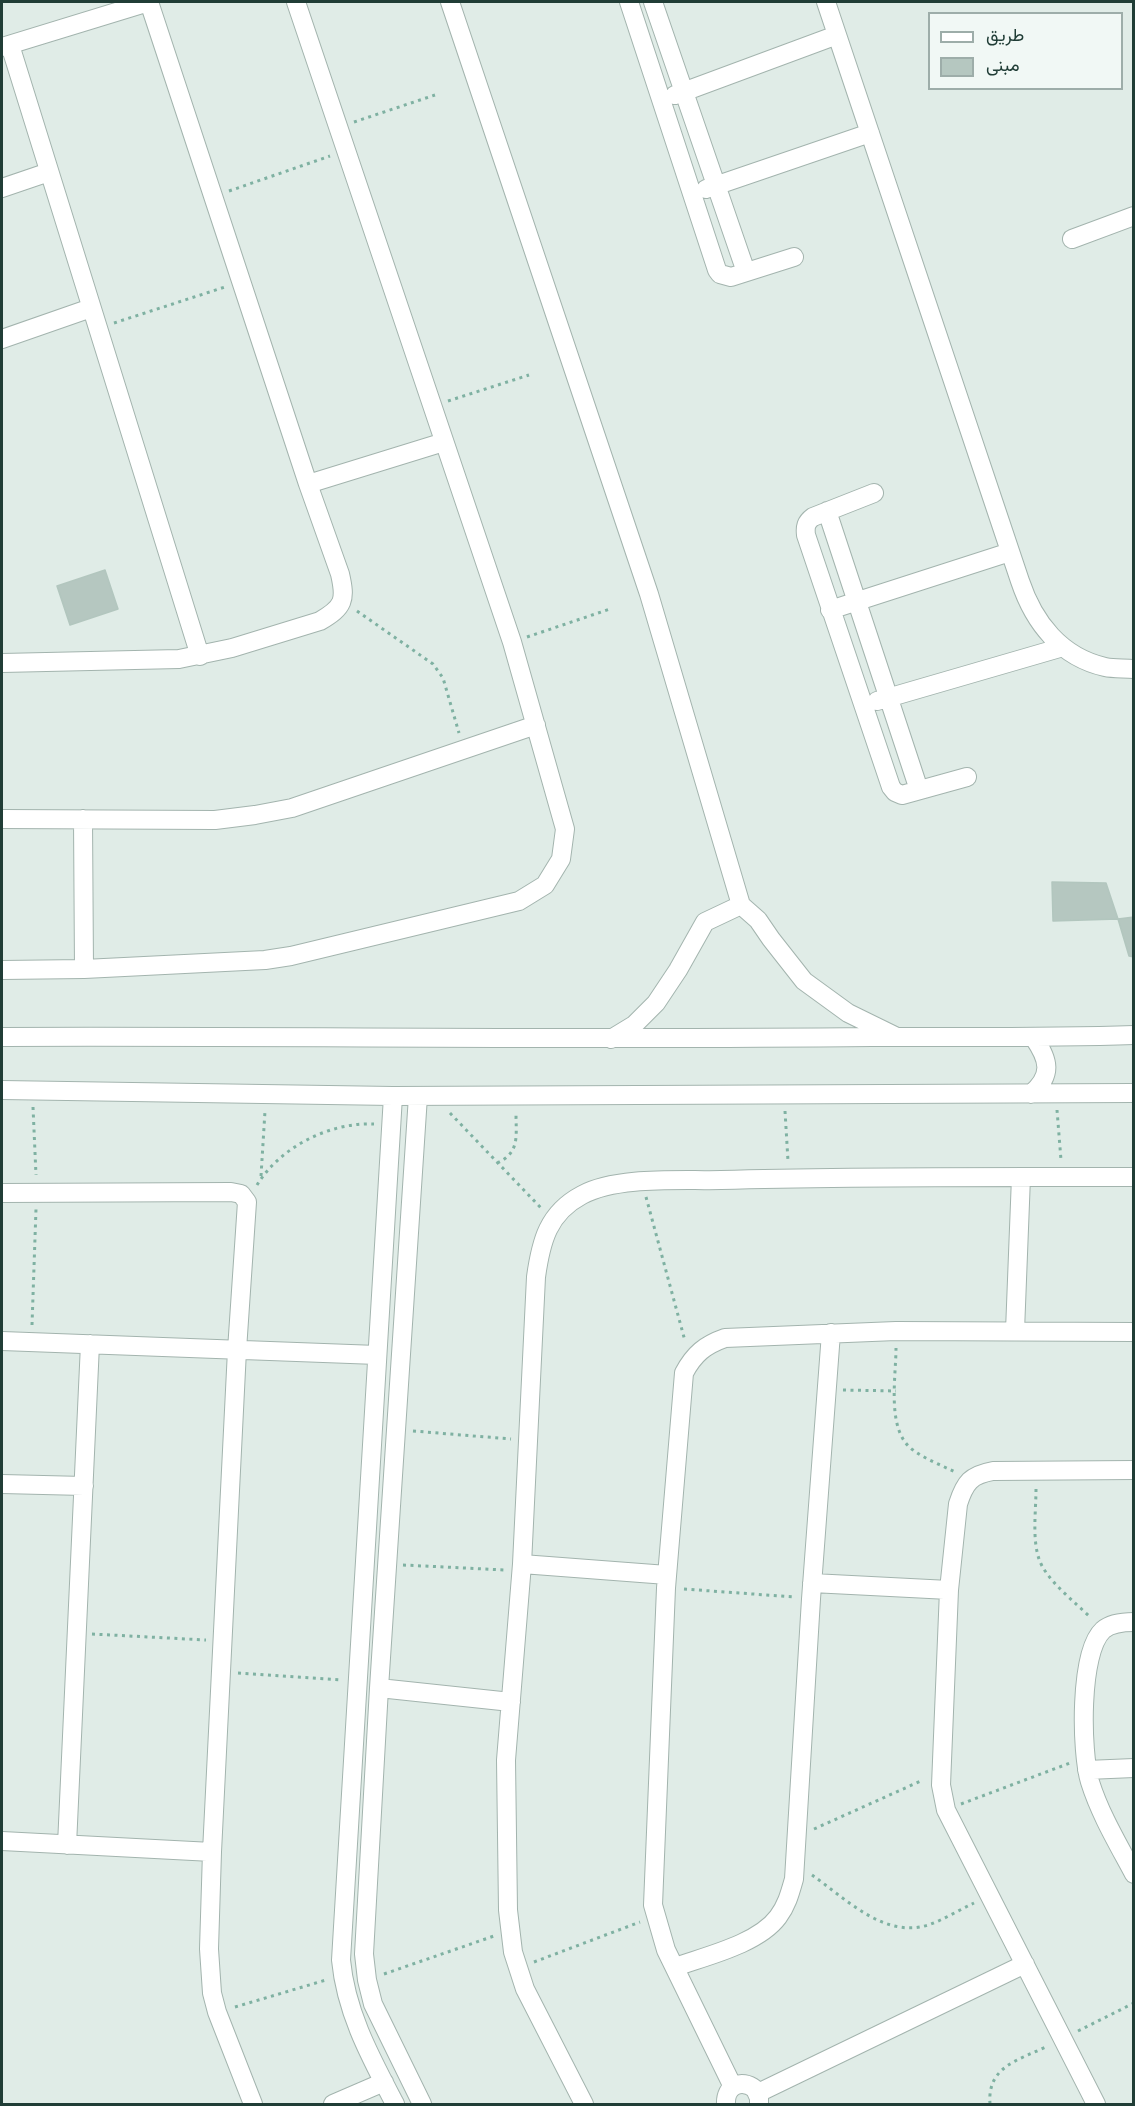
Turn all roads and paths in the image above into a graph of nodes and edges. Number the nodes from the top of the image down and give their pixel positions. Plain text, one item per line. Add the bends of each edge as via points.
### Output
1 (149, 2) edge
2 (296, 2) edge
3 (450, 2) edge
4 (629, 2) edge
5 (653, 2) edge
6 (826, 2) edge
7 (837, 35) junction
8 (6, 46) edge
9 (684, 92) junction
10 (435, 95) dead end
11 (662, 100) junction
12 (338, 128) junction
13 (870, 133) junction
14 (346, 150) junction
15 (49, 172) junction
16 (716, 186) junction
17 (2, 188) edge
18 (693, 194) junction
19 (213, 196) junction
20 (1134, 216) edge
21 (1072, 239) dead end
22 (794, 258) dead end
23 (746, 272) junction
24 (241, 281) junction
25 (91, 308) junction
26 (98, 328) junction
27 (2, 339) edge
28 (529, 375) dead end
29 (432, 406) junction
30 (444, 442) junction
31 (308, 484) junction
32 (874, 493) dead end
33 (827, 511) junction
34 (1010, 552) junction
35 (857, 601) junction
36 (343, 602) junction
37 (610, 609) dead end
38 (830, 610) junction
39 (512, 642) junction
40 (1063, 648) junction
41 (200, 656) junction
42 (2, 663) edge
43 (1134, 669) edge
44 (889, 697) junction
45 (863, 705) junction
46 (536, 725) junction
47 (464, 749) junction
48 (967, 777) dead end
49 (919, 790) junction
50 (2, 819) edge
51 (82, 819) junction
52 (741, 905) junction
53 (84, 969) junction
54 (2, 970) edge
55 (1134, 1035) edge
56 (2, 1037) edge
57 (897, 1037) junction
58 (1034, 1038) junction
59 (609, 1040) junction
60 (2, 1090) edge
61 (33, 1091) junction
62 (266, 1093) junction
63 (1031, 1094) junction
64 (1055, 1094) junction
65 (1134, 1094) edge
66 (784, 1095) junction
67 (393, 1096) junction
68 (425, 1096) junction
69 (516, 1096) junction
70 (391, 1125) junction
71 (497, 1163) junction
72 (1021, 1177) junction
73 (1063, 1177) junction
74 (1134, 1177) edge
75 (261, 1178) junction
76 (790, 1178) junction
77 (642, 1182) junction
78 (2, 1193) edge
79 (36, 1193) junction
80 (247, 1202) junction
81 (552, 1220) junction
82 (896, 1331) junction
83 (1015, 1331) junction
84 (1134, 1332) edge
85 (831, 1333) junction
86 (2, 1341) edge
87 (32, 1342) junction
88 (90, 1344) junction
89 (237, 1350) junction
90 (377, 1355) junction
91 (690, 1360) junction
92 (827, 1390) junction
93 (896, 1391) junction
94 (397, 1429) junction
95 (529, 1441) junction
96 (1134, 1470) edge
97 (1036, 1471) junction
98 (970, 1480) junction
99 (2, 1484) edge
100 (84, 1486) junction
101 (367, 1508) junction
102 (392, 1509) junction
103 (388, 1564) junction
104 (522, 1568) junction
105 (667, 1581) junction
106 (949, 1590) junction
107 (812, 1591) junction
108 (1134, 1622) edge
109 (1103, 1630) junction
110 (77, 1633) junction
111 (222, 1641) junction
112 (221, 1671) junction
113 (357, 1681) junction
114 (379, 1688) junction
115 (511, 1702) junction
116 (1086, 1763) junction
117 (1134, 1768) edge
118 (942, 1772) junction
119 (946, 1810) junction
120 (347, 1831) junction
121 (371, 1834) junction
122 (796, 1837) junction
123 (2, 1841) edge
124 (67, 1845) junction
125 (212, 1852) junction
126 (795, 1862) junction
127 (1134, 1874) edge
128 (990, 1896) junction
129 (656, 1916) junction
130 (510, 1931) junction
131 (1025, 1964) junction
132 (675, 1967) junction
133 (518, 1968) junction
134 (342, 1976) junction
135 (367, 1980) junction
136 (217, 2012) junction
137 (384, 2082) junction
138 (733, 2086) junction
139 (758, 2099) edge
140 (254, 2104) edge
141 (333, 2104) edge
142 (395, 2104) edge
143 (422, 2104) edge
144 (584, 2104) edge
145 (726, 2104) edge
146 (1096, 2104) edge

1 - 8 street
1 - 19 street
2 - 12 street
3 - 52 street via 649,594
4 - 11 street
5 - 9 street
6 - 7 street
7 - 9 street
7 - 13 street
8 - 15 street
9 - 11 street
9 - 16 street
10 - 12 path
11 - 18 street
12 - 14 street
13 - 16 street
13 - 34 street
14 - 19 path
14 - 29 street
15 - 17 street
15 - 25 street
16 - 18 street
16 - 23 street
18 - 23 street via 717,270 731,278
19 - 24 street
20 - 21 street
22 - 23 street
24 - 26 path
24 - 31 street
25 - 26 street
25 - 27 street
26 - 41 street
28 - 29 path
29 - 30 street
30 - 31 street
30 - 39 street
31 - 36 street via 340,574
32 - 33 street
33 - 35 street
33 - 38 street via 807,521 805,528
34 - 35 street
34 - 40 street via 1032,611
35 - 38 street
35 - 44 street
36 - 41 street via 321,621
36 - 47 path via 433,664 442,678
37 - 39 path
38 - 45 street
39 - 46 street
40 - 43 street via 1092,664
40 - 44 street
41 - 42 street
44 - 45 street
44 - 49 street
45 - 49 street via 891,787 902,795
46 - 47 street
46 - 53 street via 565,829 561,859 545,885 519,901 291,956
47 - 51 street via 292,808 255,815 215,820
48 - 49 street
50 - 51 street
51 - 53 street
52 - 57 street via 758,920 804,981 848,1013
52 - 59 street via 705,922 656,1003 634,1025
53 - 54 street
55 - 58 street
56 - 59 street
57 - 58 street
57 - 59 street
58 - 63 street via 1047,1064 1046,1075
60 - 61 street
61 - 62 street
61 - 79 path
62 - 67 street
62 - 75 path
63 - 64 street
63 - 66 street
64 - 65 street
64 - 73 path
66 - 69 street
66 - 76 path
67 - 68 street
67 - 70 street
68 - 69 street
68 - 71 path
68 - 94 street
69 - 71 path via 514,1150
70 - 75 path via 351,1126 319,1134 278,1160
70 - 90 street
71 - 81 path
72 - 73 street
72 - 76 street
72 - 83 street
73 - 74 street
75 - 80 path
76 - 77 street
77 - 81 street via 604,1186 560,1209
77 - 91 path
78 - 79 street
79 - 80 street via 231,1192 241,1194
79 - 87 path
80 - 89 street
81 - 95 street via 539,1255 536,1277
82 - 83 street
82 - 85 street
82 - 93 path
83 - 84 street
85 - 91 street via 725,1338 712,1342
85 - 92 street
86 - 87 street
87 - 88 street
88 - 89 street
88 - 100 street
89 - 90 street
89 - 111 street
90 - 101 street
91 - 105 street via 684,1373
92 - 93 path
92 - 107 street
93 - 98 path via 897,1429 903,1442
94 - 95 path
94 - 102 street
95 - 104 street
96 - 97 street
97 - 98 street via 993,1471
97 - 109 path via 1039,1558 1051,1578
98 - 106 street via 958,1504
99 - 100 street
100 - 110 street
101 - 102 street
101 - 113 street
102 - 103 street
103 - 104 path
103 - 114 street
104 - 105 street
104 - 115 street
105 - 107 path
105 - 129 street via 653,1905
106 - 107 street
106 - 118 street
107 - 122 street
108 - 109 street
109 - 116 street via 1089,1659 1084,1716
110 - 111 path
110 - 124 street
111 - 112 street
112 - 113 path
112 - 125 street
113 - 120 street
114 - 115 street
114 - 121 street
115 - 130 street via 506,1760
116 - 117 street
116 - 119 path
116 - 127 street via 1094,1794
118 - 119 street
118 - 122 path
119 - 128 street
120 - 121 street
120 - 134 street
121 - 135 street via 364,1954
122 - 126 street
123 - 124 street
124 - 125 street
125 - 136 street via 210,1971
126 - 128 path via 871,1918 889,1925 927,1925
126 - 132 street via 788,1900 761,1933
128 - 131 street
129 - 132 street
129 - 133 path
130 - 133 street
130 - 135 path
131 - 139 street
131 - 146 street
132 - 138 street
133 - 144 street
134 - 136 path
134 - 137 street via 354,2022
135 - 143 street via 383,2028
136 - 140 street
137 - 141 street
137 - 142 street
138 - 139 street via 747,2084 755,2089
138 - 145 street via 726,2095

